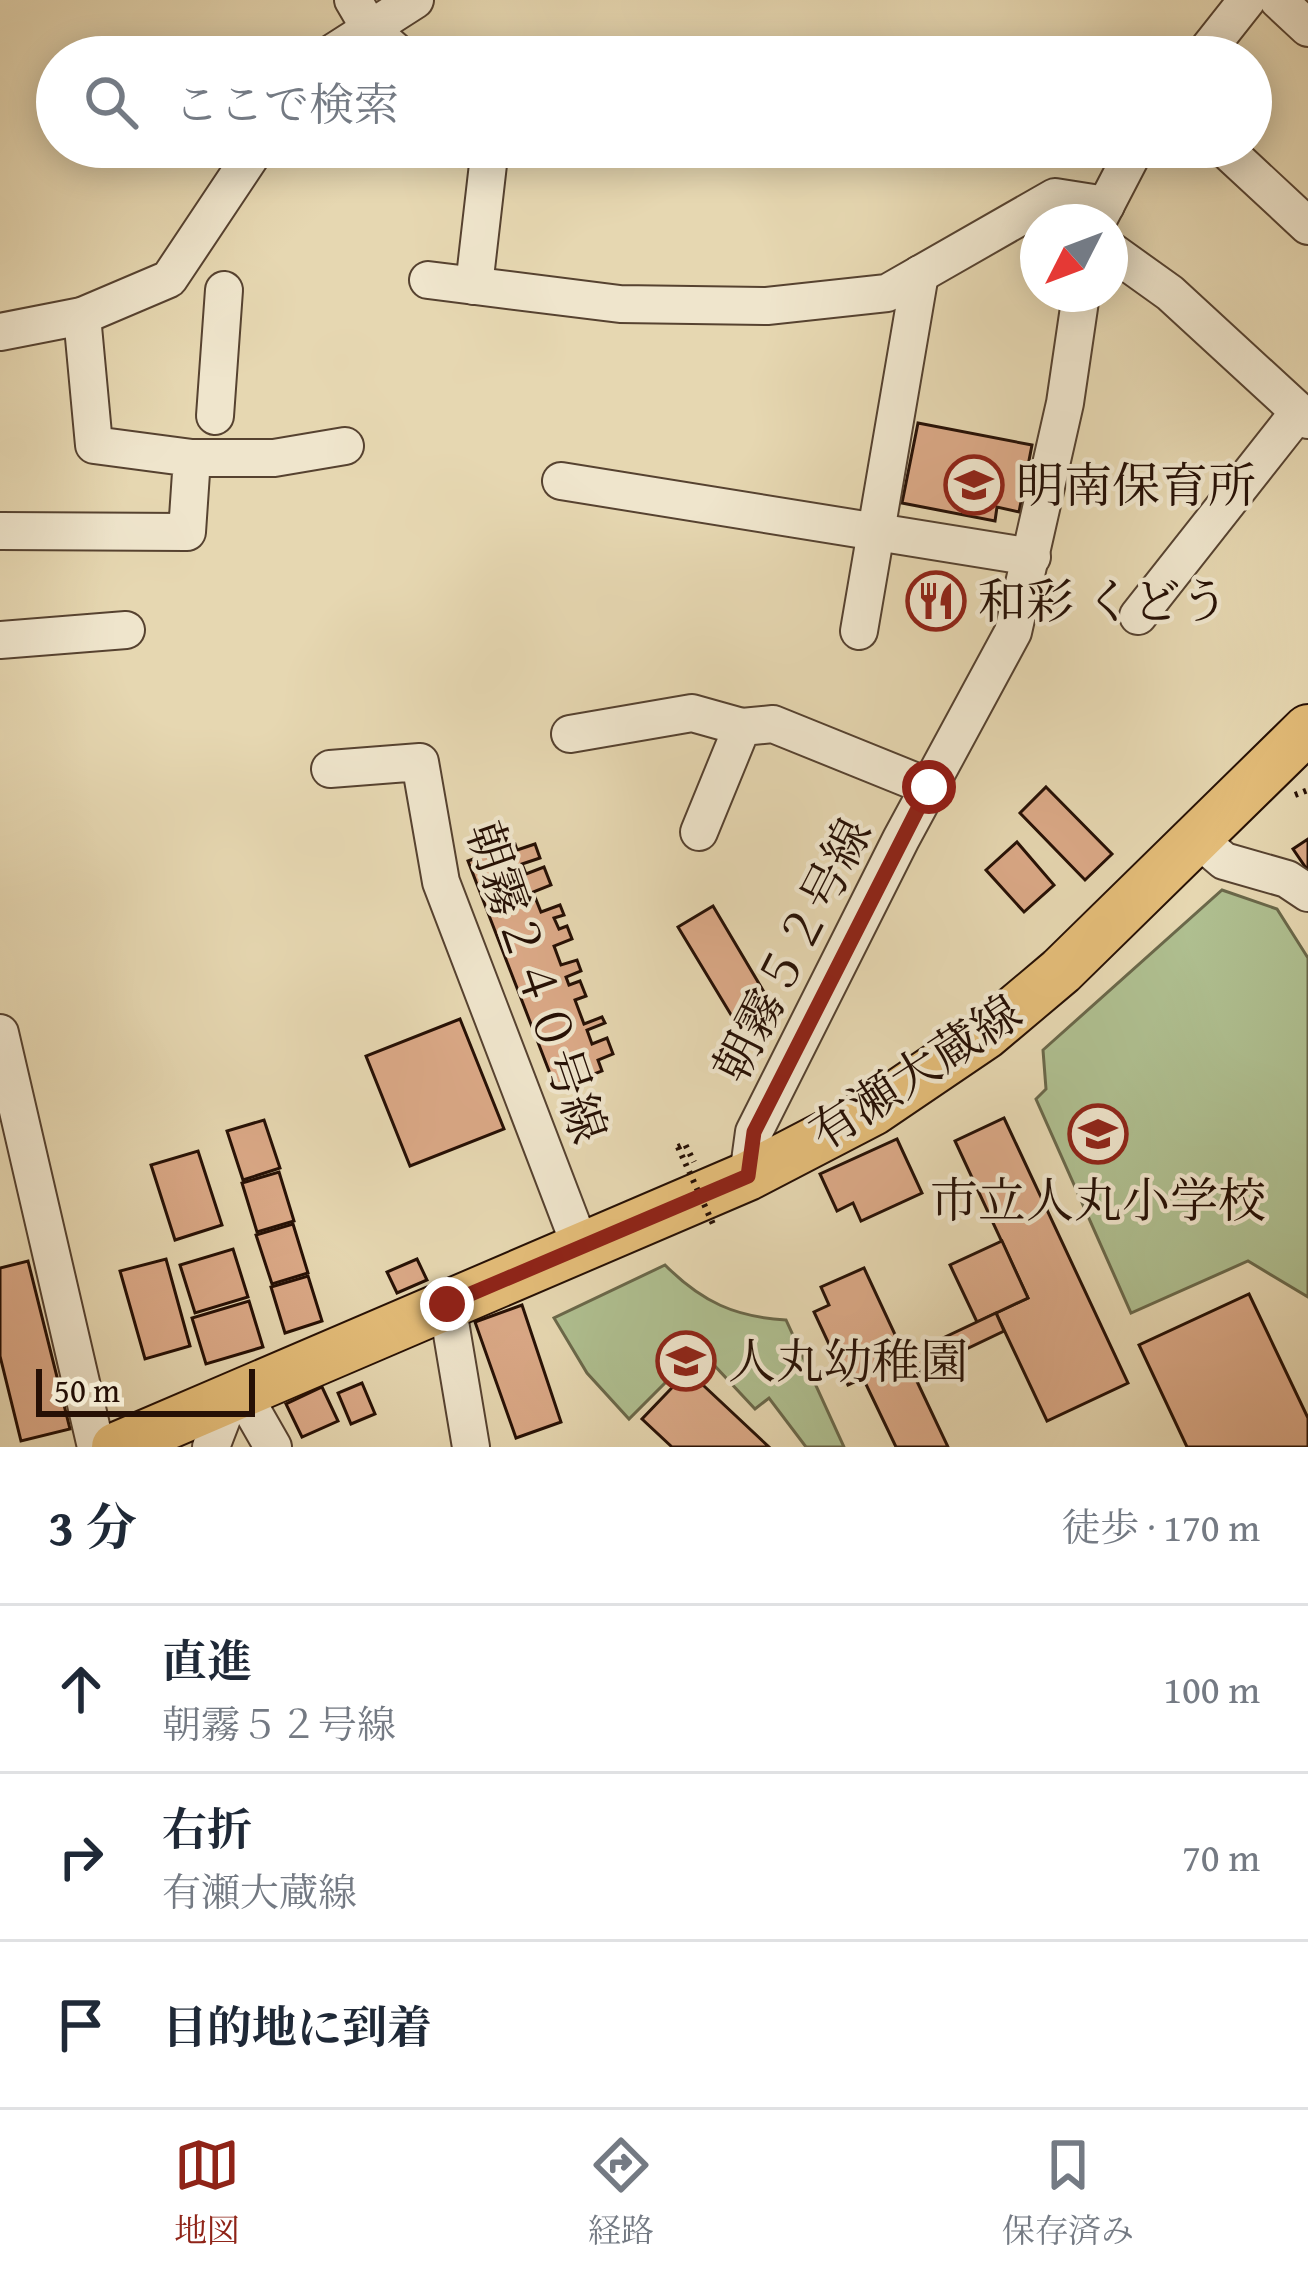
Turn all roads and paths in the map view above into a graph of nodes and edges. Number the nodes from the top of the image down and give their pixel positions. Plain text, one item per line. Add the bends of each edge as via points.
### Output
1 (416, 0) edge
2 (1247, 0) edge
3 (1278, 0) edge
4 (362, 14) edge
5 (1308, 28) edge
6 (382, 36) edge
7 (1219, 36) edge
8 (243, 168) edge
9 (488, 168) edge
10 (1125, 168) edge
11 (1246, 168) edge
12 (1042, 204) edge
13 (1075, 204) edge
14 (1106, 204) edge
15 (1020, 217) edge
16 (1308, 226) edge
17 (1128, 263) edge
18 (920, 274) junction
19 (169, 278) junction
20 (428, 280) dead end
21 (474, 286) junction
22 (1078, 312) edge
23 (82, 316) junction
24 (0, 329) edge
25 (215, 416) dead end
26 (1303, 417) edge
27 (345, 446) dead end
28 (192, 458) junction
29 (561, 481) dead end
30 (0, 531) edge
31 (877, 532) junction
32 (1032, 557) junction
33 (1138, 616) dead end
34 (126, 630) dead end
35 (859, 631) dead end
36 (0, 640) edge
37 (742, 727) junction
38 (1308, 729) edge
39 (570, 734) dead end
40 (331, 770) dead end
41 (929, 787) junction
42 (699, 832) dead end
43 (1198, 839) junction
44 (1308, 893) edge
45 (0, 1033) edge
46 (678, 1147) dead end
47 (748, 1176) junction
48 (713, 1224) dead end
49 (581, 1248) junction
50 (447, 1304) junction
51 (236, 1393) junction
52 (96, 1447) edge
53 (116, 1447) edge
54 (211, 1447) edge
55 (273, 1447) edge
56 (471, 1447) edge

1 - 4 street
2 - 7 street
3 - 5 street
4 - 6 street
8 - 19 street
9 - 21 street
10 - 14 street
11 - 16 street
12 - 13 street via 1054,197
15 - 18 street
17 - 26 street
18 - 21 street via 886,292 767,306 620,304
18 - 31 street
19 - 23 street
19 - 25 street via 234,291
20 - 21 street
22 - 32 street, 朝霧５２号線
23 - 24 street
23 - 28 street via 94,445
26 - 33 street
27 - 28 street via 274,458
28 - 30 street via 187,532
29 - 31 street
31 - 32 street
31 - 35 street
32 - 41 street, 朝霧５２号線 via 1013,632
34 - 36 street
37 - 39 street via 692,713
37 - 41 street via 773,724
37 - 42 street
38 - 43 main road, 有瀬大蔵線
40 - 49 street, 朝霧２４０号線 via 420,762 441,883
41 - 47 street, 朝霧５２号線 via 754,1132
43 - 44 street via 1224,861
43 - 47 main road, 有瀬大蔵線 via 986,1035 873,1111
45 - 52 street
46 - 48 path, bridge
47 - 49 main road, 有瀬大蔵線
49 - 50 main road, 有瀬大蔵線
50 - 51 main road, 有瀬大蔵線
50 - 56 street
51 - 53 main road, 有瀬大蔵線
51 - 54 street
51 - 55 street

